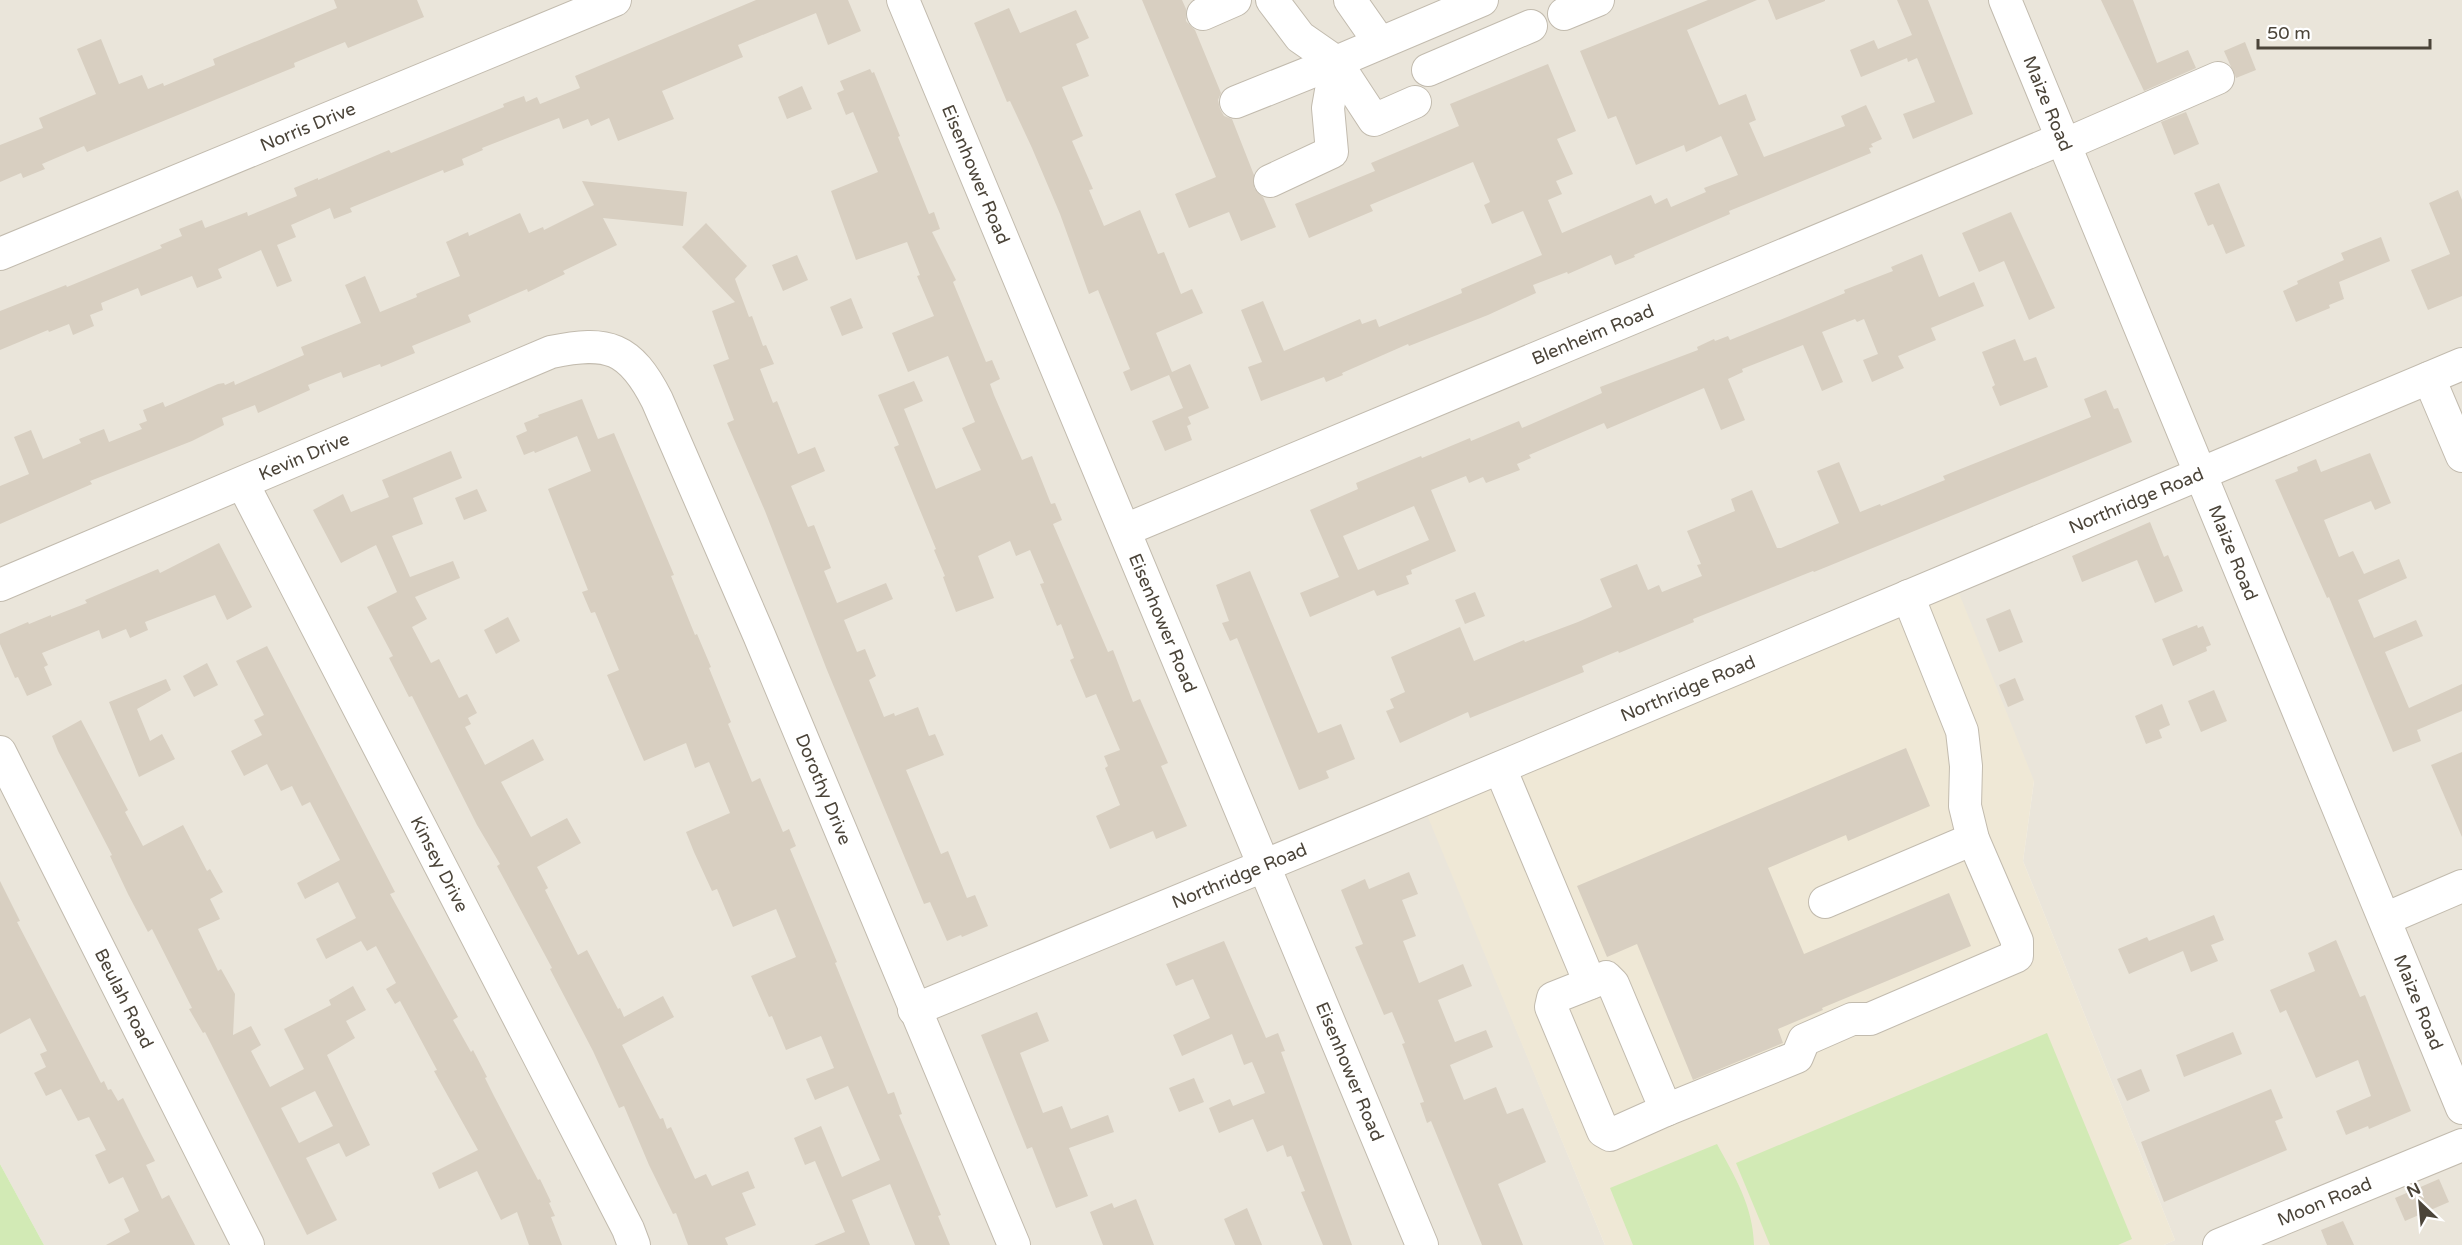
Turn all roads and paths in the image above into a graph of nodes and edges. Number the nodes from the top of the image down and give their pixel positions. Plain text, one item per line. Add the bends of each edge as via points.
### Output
1 (615, 0) edge
2 (903, 0) edge
3 (1235, 0) edge
4 (1272, 0) edge
5 (1350, 0) edge
6 (1598, 0) edge
7 (2005, 0) edge
8 (1470, 2) edge
9 (1203, 14) dead end
10 (1564, 14) dead end
11 (1531, 26) dead end
12 (1380, 43) junction
13 (1482, 46) junction
14 (1336, 62) junction
15 (1428, 69) dead end
16 (2218, 78) dead end
17 (1236, 102) dead end
18 (1415, 102) dead end
19 (2063, 142) junction
20 (1270, 181) dead end
21 (0, 254) edge
22 (612, 349) joint
23 (2462, 364) edge
24 (2429, 378) junction
25 (2462, 456) edge
26 (2200, 474) junction
27 (243, 484) junction
28 (1125, 530) junction
29 (0, 585) edge
30 (1908, 596) junction
31 (0, 752) edge
32 (1500, 768) junction
33 (1973, 838) junction
34 (1263, 865) junction
35 (2462, 886) edge
36 (1825, 902) dead end
37 (2385, 919) junction
38 (1590, 982) junction
39 (914, 1010) junction
40 (2462, 1108) edge
41 (1666, 1110) junction
42 (2462, 1145) edge
43 (248, 1245) edge
44 (634, 1245) edge
45 (1014, 1245) edge
46 (1422, 1245) edge
47 (2219, 1245) edge

1 - 21 street, Norris Drive
2 - 28 street, Eisenhower Road
3 - 9 street
4 - 14 street via 1300,37
5 - 12 street
6 - 10 street
7 - 19 street, Maize Road
8 - 12 street
8 - 13 street
11 - 13 street
12 - 14 street
13 - 15 street
14 - 17 street
14 - 18 street via 1374,120
14 - 20 street via 1328,108 1332,152
16 - 19 street, Blenheim Road
19 - 26 street, Maize Road
19 - 28 street, Blenheim Road
22 - 27 street, Kevin Drive via 578,346 550,352
22 - 39 street, Dorothy Drive via 632,360 657,400
23 - 24 street, Northridge Road
24 - 25 street
24 - 26 street, Northridge Road
26 - 30 street, Northridge Road
26 - 37 street, Maize Road
27 - 29 street, Kevin Drive
27 - 44 street, Kinsey Drive
28 - 34 street, Eisenhower Road
30 - 32 street, Northridge Road
30 - 33 street via 1962,731 1965,806
31 - 43 street, Beulah Road
32 - 34 street, Northridge Road
32 - 38 street
33 - 36 street
33 - 41 street via 2018,941 2017,956 1870,1019 1852,1019 1804,1040 1797,1057
34 - 39 street, Northridge Road
34 - 46 street, Eisenhower Road
35 - 37 street
37 - 40 street, Maize Road
38 - 41 street via 1606,977 1613,984
38 - 41 street via 1553,998 1551,1007 1603,1131 1610,1135
39 - 45 street, Dorothy Drive
42 - 47 street, Moon Road

